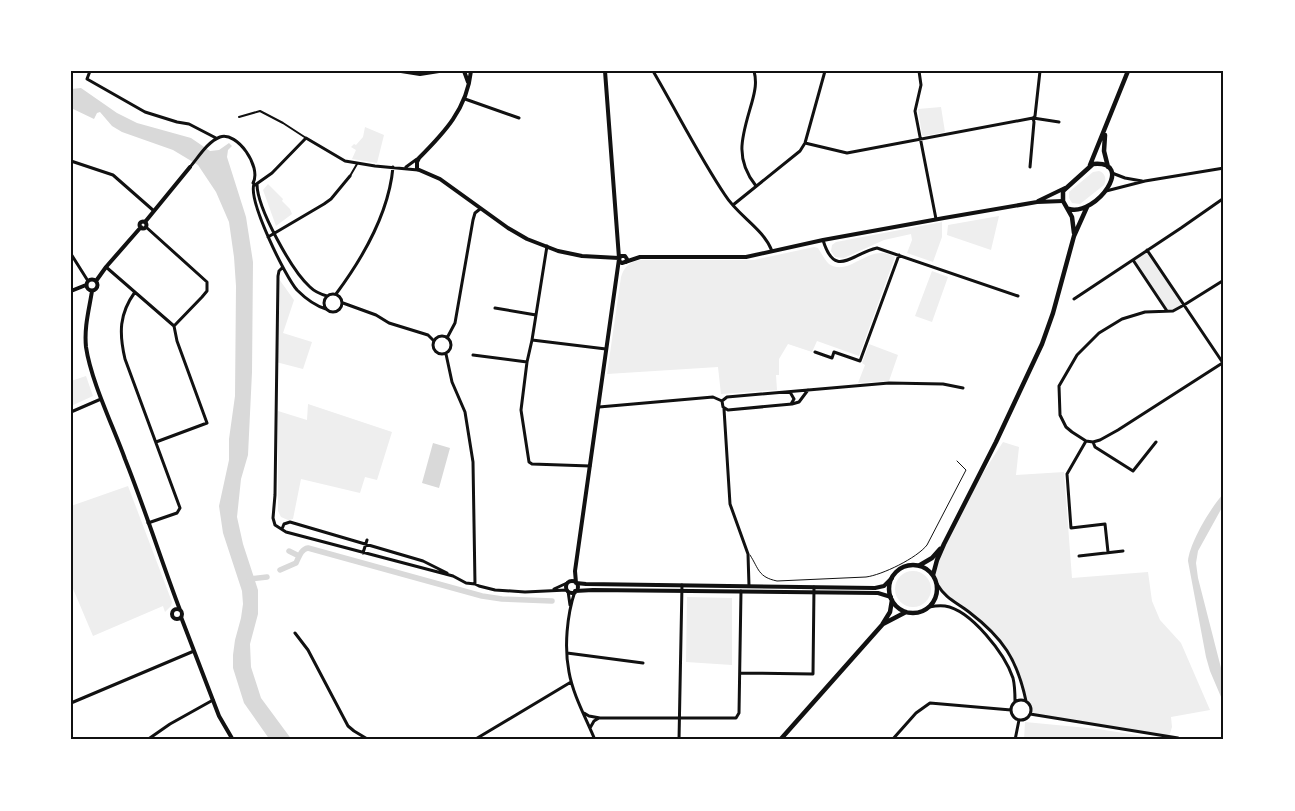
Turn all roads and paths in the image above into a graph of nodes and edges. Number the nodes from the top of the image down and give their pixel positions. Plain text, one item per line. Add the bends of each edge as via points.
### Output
1 (90, 71) edge
2 (401, 71) edge
3 (439, 71) edge
4 (464, 71) edge
5 (470, 71) edge
6 (605, 71) edge
7 (653, 71) edge
8 (754, 71) edge
9 (825, 71) edge
10 (918, 71) edge
11 (1040, 71) edge
12 (1128, 71) edge
13 (1223, 71) edge
14 (468, 84) junction
15 (465, 99) junction
16 (238, 118) dead end
17 (519, 118) dead end
18 (1033, 118) junction
19 (1059, 122) dead end
20 (1106, 129) junction
21 (1224, 132) edge
22 (306, 138) junction
23 (217, 139) junction
24 (921, 140) junction
25 (805, 143) junction
26 (419, 158) junction
27 (71, 161) edge
28 (358, 164) junction
29 (1090, 165) junction
30 (190, 167) joint
31 (393, 167) junction
32 (406, 168) junction
33 (1030, 168) dead end
34 (1224, 168) edge
35 (418, 170) junction
36 (1110, 170) junction
37 (350, 176) joint
38 (1145, 182) junction
39 (256, 183) junction
40 (756, 186) junction
41 (1065, 188) junction
42 (1106, 191) junction
43 (1224, 198) edge
44 (1063, 201) junction
45 (1037, 202) junction
46 (733, 205) junction
47 (1087, 207) junction
48 (480, 209) junction
49 (1069, 209) junction
50 (154, 211) junction
51 (936, 219) junction
52 (146, 224) junction
53 (275, 234) junction
54 (1074, 236) junction
55 (277, 238) junction
56 (269, 239) junction
57 (823, 240) junction
58 (618, 242) junction
59 (546, 246) junction
60 (1147, 250) junction
61 (772, 251) junction
62 (71, 254) edge
63 (625, 255) junction
64 (899, 255) junction
65 (640, 257) junction
66 (619, 259) junction
67 (1133, 260) junction
68 (626, 262) junction
69 (106, 267) junction
70 (282, 268) junction
71 (618, 274) junction
72 (1224, 280) edge
73 (96, 281) junction
74 (87, 283) junction
75 (71, 291) edge
76 (92, 291) junction
77 (135, 292) junction
78 (336, 294) junction
79 (327, 296) junction
80 (1018, 296) dead end
81 (1074, 299) dead end
82 (343, 303) junction
83 (1184, 305) junction
84 (495, 308) dead end
85 (326, 309) junction
86 (1167, 311) junction
87 (536, 315) junction
88 (174, 326) junction
89 (447, 338) junction
90 (532, 340) junction
91 (434, 341) junction
92 (606, 349) junction
93 (816, 352) dead end
94 (446, 354) junction
95 (473, 355) dead end
96 (528, 362) junction
97 (1223, 362) edge
98 (963, 388) dead end
99 (808, 390) junction
100 (790, 392) junction
101 (102, 399) junction
102 (722, 401) junction
103 (790, 405) junction
104 (599, 407) junction
105 (724, 409) junction
106 (71, 412) edge
107 (1086, 441) junction
108 (156, 442) junction
109 (1092, 442) junction
110 (1156, 442) dead end
111 (957, 461) dead end
112 (590, 466) junction
113 (148, 523) junction
114 (282, 528) junction
115 (367, 542) junction
116 (944, 544) junction
117 (1123, 551) dead end
118 (1108, 552) junction
119 (363, 553) junction
120 (748, 554) junction
121 (1079, 556) dead end
122 (421, 561) junction
123 (920, 565) junction
124 (416, 567) junction
125 (575, 571) junction
126 (933, 575) junction
127 (453, 576) junction
128 (892, 578) junction
129 (568, 582) junction
130 (576, 582) junction
131 (475, 584) junction
132 (937, 584) junction
133 (682, 585) junction
134 (749, 586) junction
135 (551, 590) junction
136 (814, 590) junction
137 (567, 591) junction
138 (575, 591) junction
139 (682, 591) junction
140 (742, 591) junction
141 (892, 599) junction
142 (929, 607) junction
143 (571, 608) junction
144 (177, 610) junction
145 (906, 612) junction
146 (181, 617) junction
147 (177, 619) junction
148 (183, 624) junction
149 (882, 625) junction
150 (295, 633) dead end
151 (194, 651) junction
152 (567, 653) junction
153 (643, 663) dead end
154 (740, 673) junction
155 (571, 682) junction
156 (213, 700) junction
157 (1026, 701) junction
158 (1015, 702) junction
159 (71, 703) edge
160 (1011, 710) junction
161 (584, 713) junction
162 (1030, 714) junction
163 (600, 718) junction
164 (679, 719) junction
165 (1019, 720) junction
166 (590, 728) junction
167 (1178, 738) dead end
168 (147, 740) edge
169 (233, 740) edge
170 (370, 740) edge
171 (474, 740) edge
172 (595, 740) edge
173 (679, 740) edge
174 (780, 740) edge
175 (892, 740) edge
176 (1015, 740) edge

1 - 23 street via 87,79 145,112 189,124
2 - 3 street via 420,74
4 - 14 street
5 - 14 street
6 - 58 street
7 - 46 street
8 - 40 street via 755,89 741,153
9 - 25 street
10 - 24 street via 921,85 915,111
11 - 18 street
12 - 20 main road
13 - 21 street
14 - 15 street
15 - 17 street
15 - 26 street via 454,119
16 - 22 street via 260,111
18 - 19 street
18 - 24 street
18 - 33 street
20 - 29 main road
20 - 36 main road via 1104,148
22 - 28 street via 336,157
22 - 39 street via 272,172
23 - 30 street
23 - 39 street via 230,137 247,153 254,166
24 - 25 street via 847,153
24 - 51 street
25 - 40 street via 798,154
26 - 32 street
26 - 35 street
27 - 50 street via 113,175
28 - 31 street
28 - 37 street
29 - 36 main road via 1098,164
29 - 41 main road
30 - 50 street
31 - 32 street
31 - 78 street via 384,208 373,234
32 - 35 street
34 - 38 street
35 - 48 street via 440,179
36 - 38 street via 1125,178
36 - 42 main road via 1111,183
37 - 53 street via 324,204
38 - 42 street
39 - 53 street
39 - 56 street via 253,193
40 - 46 street
41 - 44 main road
41 - 45 street
42 - 47 main road
43 - 60 street
44 - 45 street
44 - 49 main road
45 - 51 street
46 - 61 street via 769,243
47 - 49 main road via 1078,211
47 - 54 main road
48 - 59 street via 527,239
48 - 89 street via 473,220 455,323
49 - 54 main road via 1074,222
50 - 52 street
51 - 57 street
52 - 69 street via 140,223 141,227
52 - 88 street via 207,282 207,290 202,297
53 - 55 street
53 - 56 street
54 - 116 main road via 1042,344
55 - 56 street
55 - 79 street via 304,281 316,293
56 - 70 street
57 - 61 street
57 - 64 street via 826,252 836,262 847,261 877,248
58 - 63 street
58 - 66 street
59 - 66 street via 582,256
59 - 87 street
60 - 67 street
60 - 83 street
61 - 65 street via 746,257
62 - 74 street
63 - 65 street
63 - 66 street
63 - 68 street
64 - 80 street
64 - 93 street via 860,360 834,352 832,358
65 - 68 street
66 - 68 street
66 - 71 street
67 - 81 street
67 - 86 street
68 - 71 street
69 - 73 street
69 - 77 street
70 - 85 street via 298,290
70 - 114 street via 278,276 276,495 273,518 275,525
71 - 92 street
72 - 83 street
73 - 74 street via 93,279
73 - 76 street via 98,286
74 - 75 street
74 - 76 street
76 - 101 street via 86,320 86,348
77 - 88 street
77 - 108 street via 124,309 122,346
78 - 79 street
78 - 82 street
79 - 85 street via 324,301
82 - 85 street via 337,312
82 - 91 street via 388,323 428,335
83 - 86 street
83 - 97 street
84 - 87 street
86 - 107 street via 1144,312 1122,318 1098,333 1077,355 1059,386 1059,407 1066,427
87 - 90 street
88 - 108 street via 207,423
89 - 91 street via 442,336
89 - 94 street via 451,348
90 - 92 street
90 - 96 street
91 - 94 street via 436,351
92 - 104 street
94 - 131 street via 452,382 465,412 473,462
95 - 96 street
96 - 112 street via 521,410 529,462
97 - 109 street via 1118,430
98 - 99 street via 914,382
99 - 100 street
99 - 103 street via 799,402
100 - 102 street via 727,397
100 - 103 street via 794,399
101 - 106 street
101 - 113 street
102 - 104 street via 713,398
102 - 105 street
103 - 105 street
104 - 112 street
105 - 120 street via 730,504
107 - 109 street
107 - 118 street via 1067,474 1071,528 1105,524
108 - 113 street via 180,508 177,513
109 - 110 street via 1133,471
111 - 120 lane via 966,470 927,545 919,553 880,574 866,578 777,581 760,574
112 - 125 street
113 - 144 street via 176,599
114 - 115 street via 290,522
114 - 119 street via 286,532
115 - 119 street
115 - 122 street
116 - 123 main road via 932,558
116 - 126 main road
117 - 118 street
118 - 121 street
119 - 124 street
120 - 134 street
122 - 124 street
122 - 127 street
123 - 126 main road
123 - 128 main road via 905,566
124 - 127 street
125 - 129 street
125 - 130 street
126 - 132 main road
127 - 131 street
128 - 136 street via 884,586 875,588
128 - 141 main road via 889,589
129 - 130 street
129 - 135 street
129 - 137 street
130 - 133 street
130 - 138 street
131 - 135 street via 502,591
132 - 142 main road via 936,596
132 - 157 street via 949,599 989,628 1001,641 1019,673
133 - 134 street
133 - 139 street
134 - 136 street
135 - 137 street
136 - 140 street
136 - 141 street via 878,593
136 - 154 street via 814,674
137 - 138 street
137 - 143 street
138 - 139 street
138 - 143 street
139 - 140 street
139 - 164 street
140 - 154 street
141 - 145 main road
141 - 149 main road via 890,612
142 - 145 main road via 918,612
142 - 158 street via 952,608 996,645 1008,664 1015,686
143 - 152 street
144 - 146 street
144 - 147 street via 172,615
145 - 149 main road
146 - 147 street
146 - 148 street
147 - 148 street
148 - 151 street
149 - 174 main road
150 - 170 street via 308,650 348,726
151 - 156 street
151 - 159 street
152 - 153 street
152 - 155 street
154 - 164 street via 739,713 736,718
155 - 161 street
155 - 171 street
156 - 168 street
156 - 169 street
157 - 158 street
157 - 162 street
158 - 160 street
160 - 165 street
160 - 175 street via 930,703 916,713
161 - 163 street
161 - 166 street
162 - 165 street
162 - 167 street
163 - 164 street
163 - 166 street
164 - 173 street
165 - 176 street
166 - 172 street

